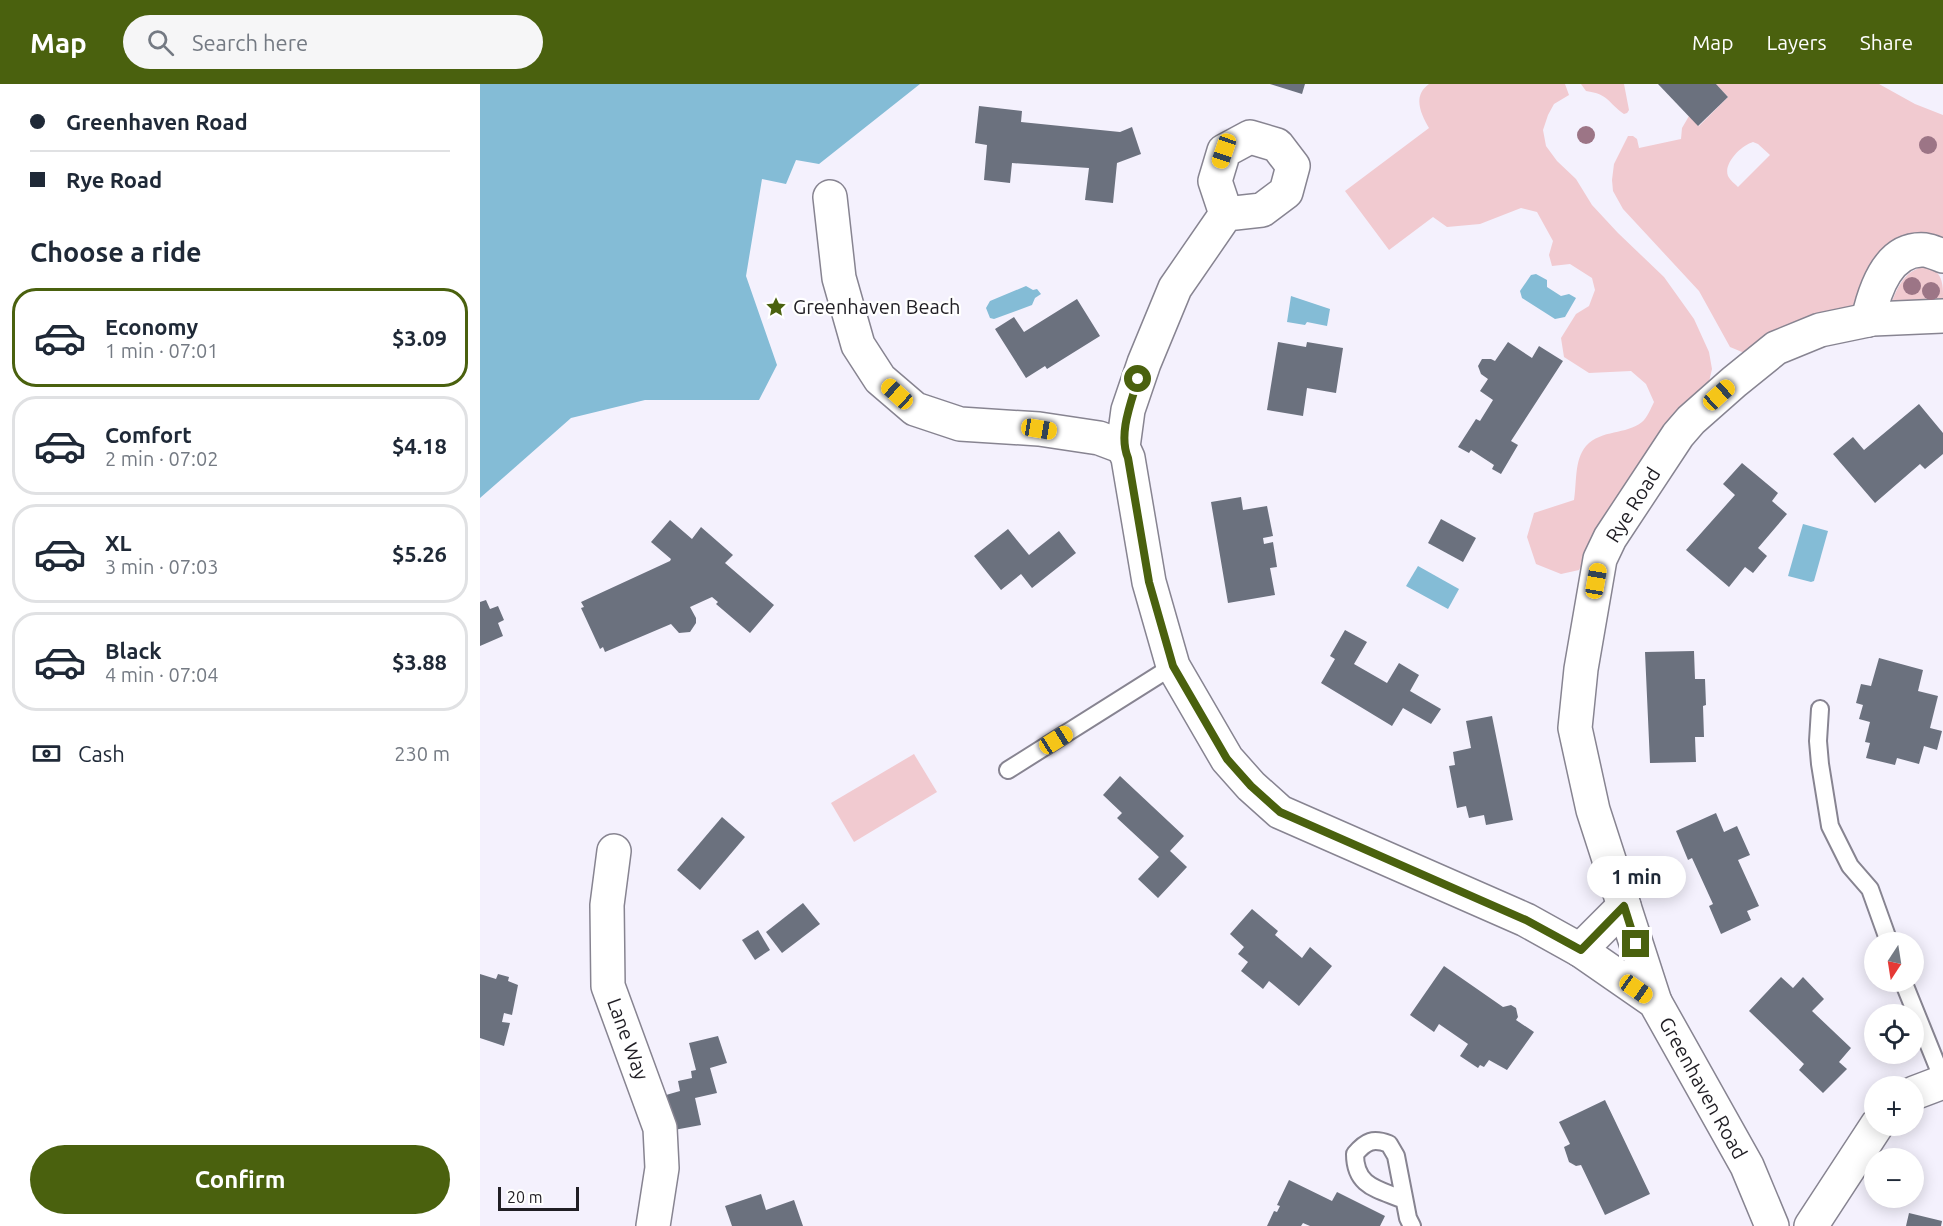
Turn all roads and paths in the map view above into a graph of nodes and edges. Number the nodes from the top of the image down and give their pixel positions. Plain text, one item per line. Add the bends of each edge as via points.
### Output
1 (830, 197) dead end
2 (1226, 214) dead end
3 (1943, 256) edge
4 (1943, 316) edge
5 (1868, 320) junction
6 (1123, 447) junction
7 (1173, 666) junction
8 (1820, 709) dead end
9 (1008, 770) dead end
10 (614, 851) dead end
11 (1602, 928) junction
12 (1885, 932) edge
13 (1907, 992) edge
14 (1655, 1002) junction
15 (1943, 1081) edge
16 (1924, 1090) edge
17 (1870, 1136) edge
18 (1404, 1200) dead end
19 (653, 1226) edge
20 (1412, 1226) edge
21 (1772, 1226) edge
22 (1811, 1226) edge

1 - 6 street via 839,278 858,345 880,379 915,409 960,424 1039,429 1100,438
2 - 6 street, Greenhaven Road via 1175,288 1128,410
3 - 5 street via 1915,251 1890,266 1879,281
4 - 5 street, Rye Road
5 - 11 street, Rye Road via 1820,330 1776,348 1699,412 1678,435 1600,559 1575,728 1593,810
6 - 7 street, Greenhaven Road via 1149,582
7 - 9 lane
7 - 11 street, Greenhaven Road via 1227,759 1280,812 1526,920
8 - 12 lane via 1819,753 1830,826 1850,866 1870,890
10 - 19 street, Lane Way via 607,905 608,986 660,1128 662,1168
11 - 14 street, Greenhaven Road
11 - 14 street, Rye Road
13 - 15 lane
14 - 21 street, Greenhaven Road via 1747,1166
15 - 16 street
17 - 22 street
18 - 20 lane

